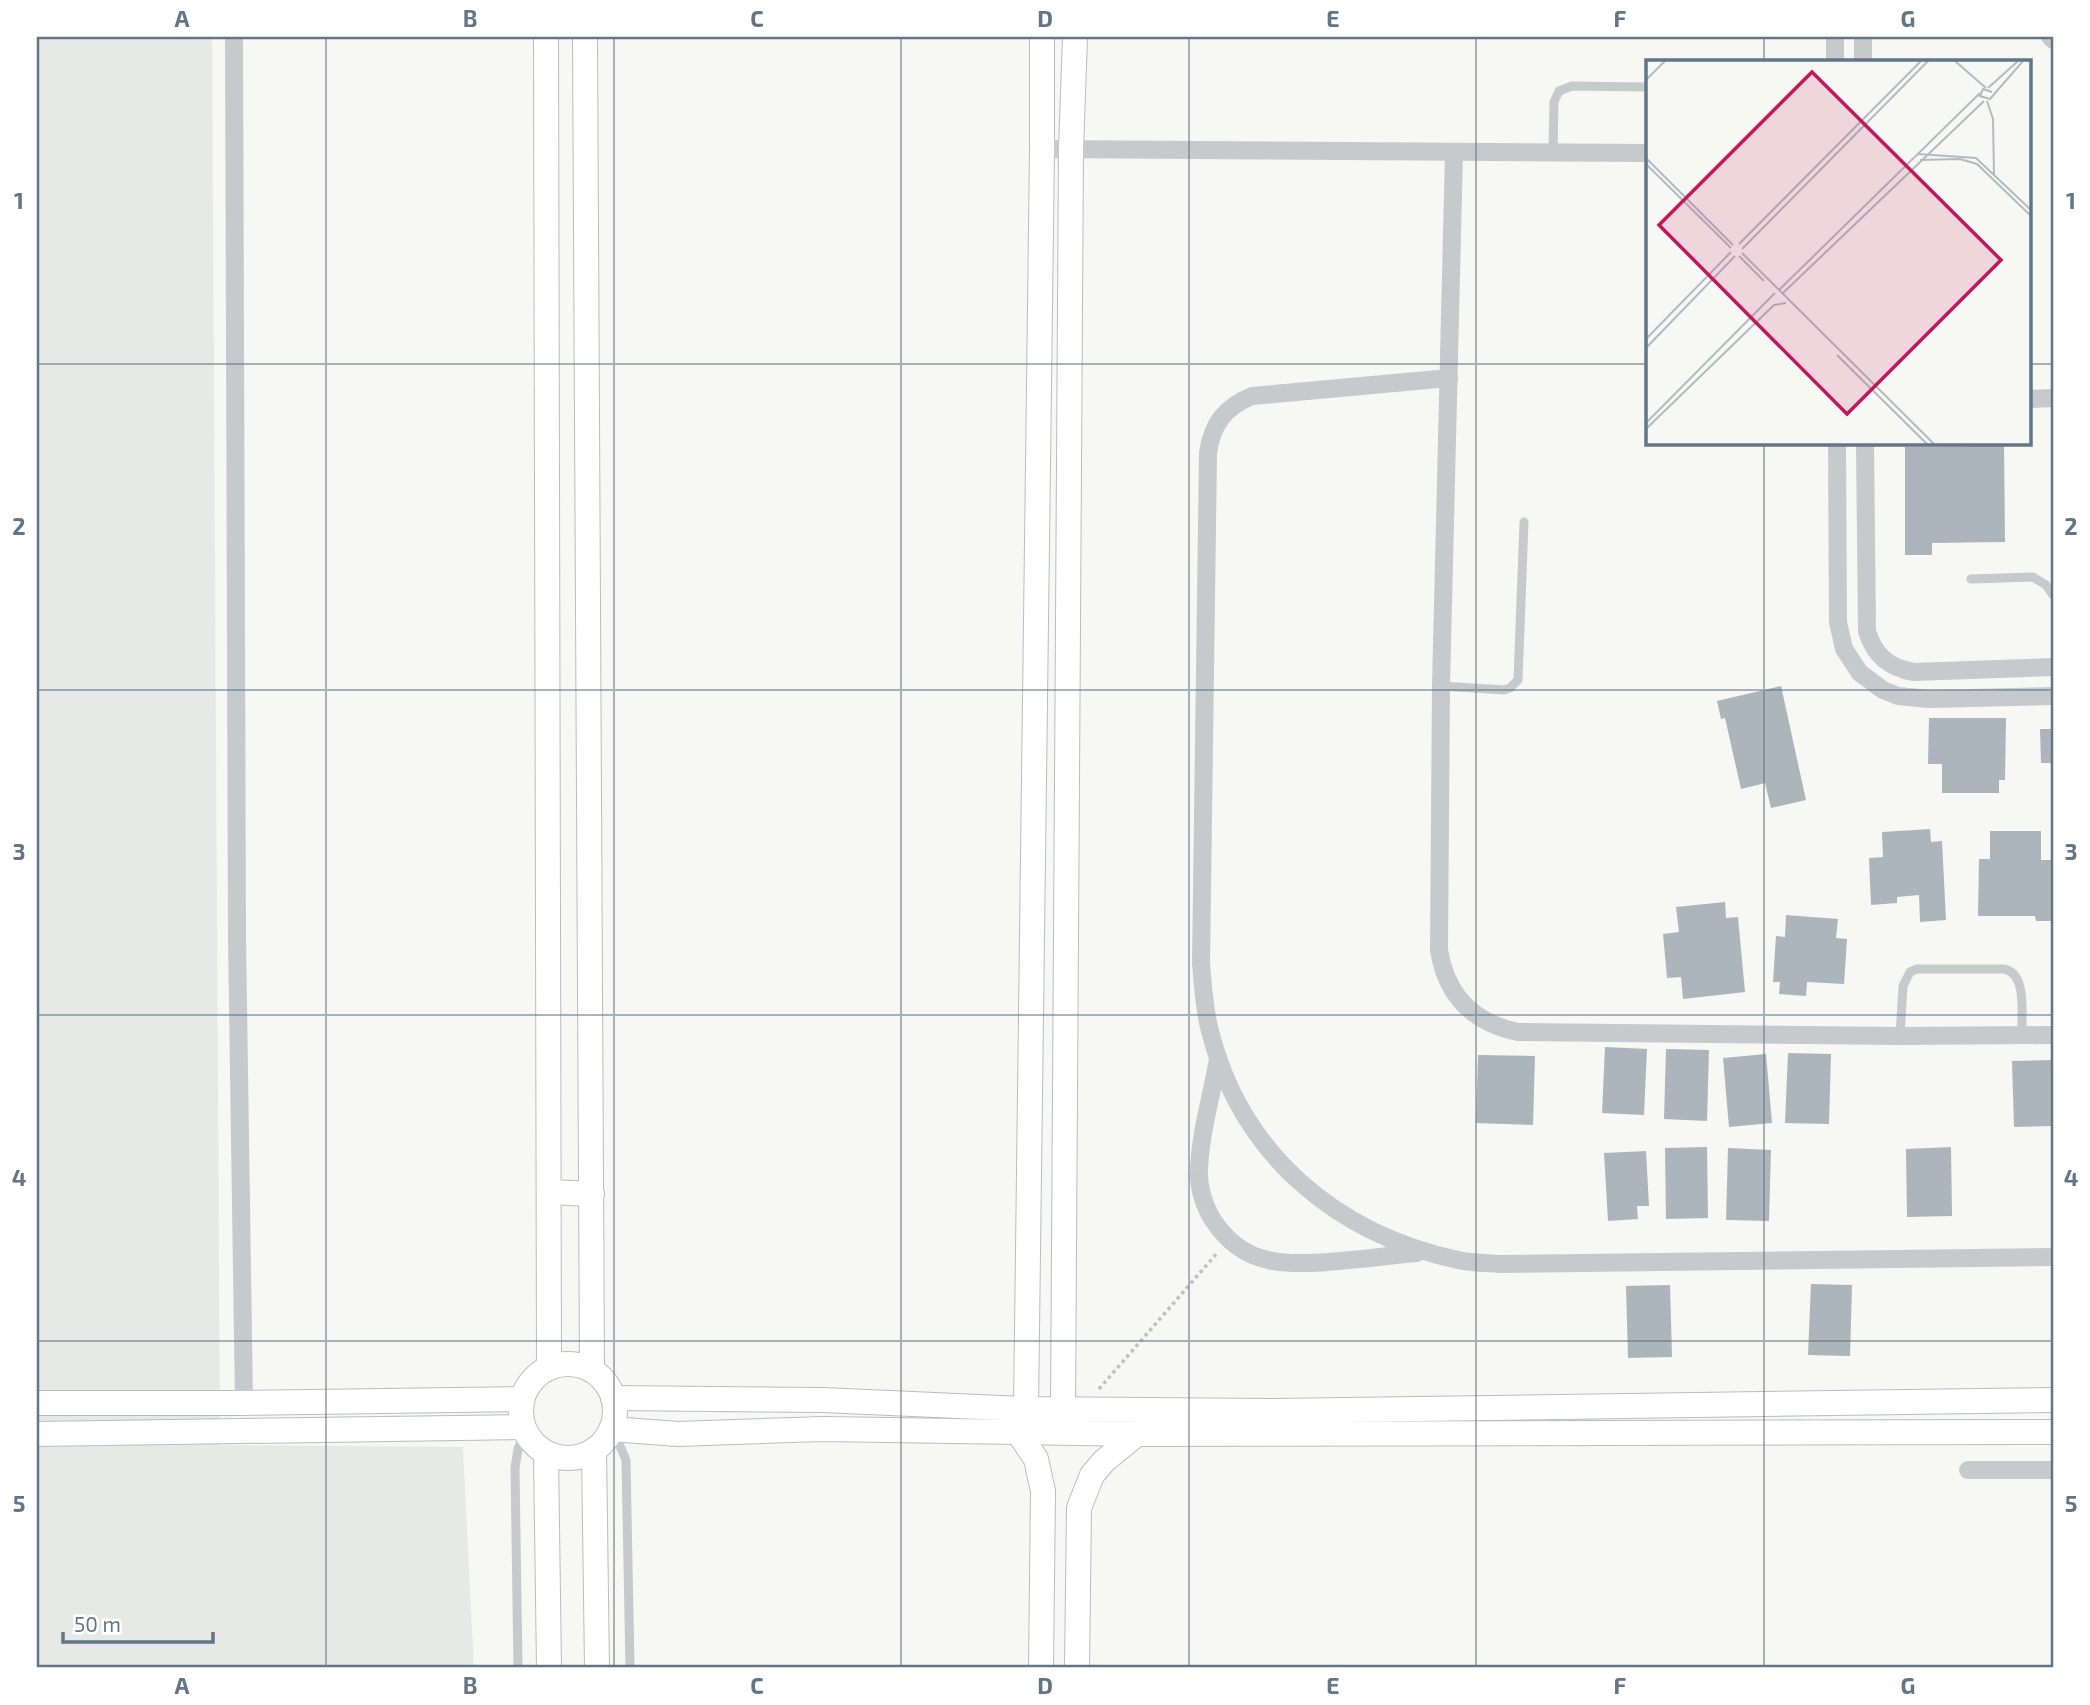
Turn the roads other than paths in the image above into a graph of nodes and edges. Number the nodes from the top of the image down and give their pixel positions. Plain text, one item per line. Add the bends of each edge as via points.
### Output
1 (234, 37) edge
2 (546, 37) edge
3 (585, 37) edge
4 (1042, 37) edge
5 (1074, 37) edge
6 (1835, 37) edge
7 (1863, 37) edge
8 (1835, 60) edge
9 (1863, 60) edge
10 (1646, 87) edge
11 (1042, 149) junction
12 (1070, 150) junction
13 (1454, 152) junction
14 (1553, 152) junction
15 (1646, 153) edge
16 (586, 277) junction
17 (547, 278) junction
18 (1449, 378) junction
19 (2053, 398) edge
20 (2030, 399) edge
21 (1837, 444) edge
22 (1864, 444) edge
23 (1524, 522) dead end
24 (1970, 579) dead end
25 (2053, 595) edge
26 (2053, 667) edge
27 (1441, 686) junction
28 (2053, 696) edge
29 (2022, 1035) junction
30 (2053, 1035) edge
31 (1900, 1036) junction
32 (1218, 1059) junction
33 (550, 1192) junction
34 (592, 1194) junction
35 (1426, 1252) junction
36 (2053, 1257) edge
37 (548, 1368) junction
38 (592, 1370) junction
39 (613, 1398) junction
40 (522, 1399) junction
41 (823, 1400) junction
42 (2053, 1400) edge
43 (37, 1403) edge
44 (244, 1403) junction
45 (1072, 1409) junction
46 (1022, 1420) junction
47 (1272, 1423) junction
48 (823, 1429) junction
49 (524, 1430) junction
50 (2053, 1432) edge
51 (37, 1434) edge
52 (1137, 1434) junction
53 (604, 1439) junction
54 (546, 1453) junction
55 (2053, 1470) edge
56 (1968, 1471) dead end
57 (1043, 1508) junction
58 (1079, 1508) junction
59 (518, 1668) edge
60 (549, 1668) edge
61 (597, 1668) edge
62 (630, 1668) edge
63 (1041, 1668) edge
64 (1077, 1668) edge

1 - 44 street
2 - 17 street
3 - 16 street
4 - 11 street
5 - 12 street
6 - 8 street
7 - 9 street
10 - 14 lane via 1572,86 1559,91 1553,102
11 - 12 street
11 - 46 street
12 - 13 street
12 - 45 street
13 - 14 street
13 - 18 street
14 - 15 street
16 - 17 street
16 - 34 street
17 - 33 street
18 - 27 street
18 - 32 street via 1252,396 1226,411 1210,437 1202,962 1204,999
19 - 20 street
21 - 28 street via 1838,622 1844,649 1860,673 1883,690 1913,699
22 - 26 street via 1867,631 1876,652 1894,666 1914,672
23 - 27 lane via 1518,680 1504,690
24 - 25 lane via 2033,577
27 - 31 street via 1439,950 1446,979 1473,1014 1518,1032
29 - 30 street
29 - 31 street
29 - 31 lane via 2020,981 2013,971 1924,969 1910,972 1903,986
32 - 35 street via 1245,1115 1304,1187 1355,1223
32 - 35 street via 1199,1177 1210,1215 1229,1240 1254,1255 1282,1263
33 - 34 street
33 - 37 street
34 - 38 street
35 - 36 street via 1500,1264
37 - 38 street via 571,1364
37 - 40 street via 532,1380
38 - 39 street
39 - 41 street
39 - 53 street via 614,1419
40 - 44 street
40 - 49 street
41 - 46 street
41 - 48 street
42 - 47 street
43 - 44 street
45 - 46 street
45 - 47 street
46 - 48 street
46 - 52 street
46 - 57 street via 1041,1474
47 - 50 street
47 - 52 street
48 - 53 street
49 - 51 street
49 - 54 street
49 - 59 lane via 515,1468
52 - 58 street via 1093,1475
53 - 54 street via 570,1458
53 - 61 street
53 - 62 lane via 620,1446 626,1460
54 - 60 street
55 - 56 street
57 - 58 street
57 - 63 street
58 - 64 street

